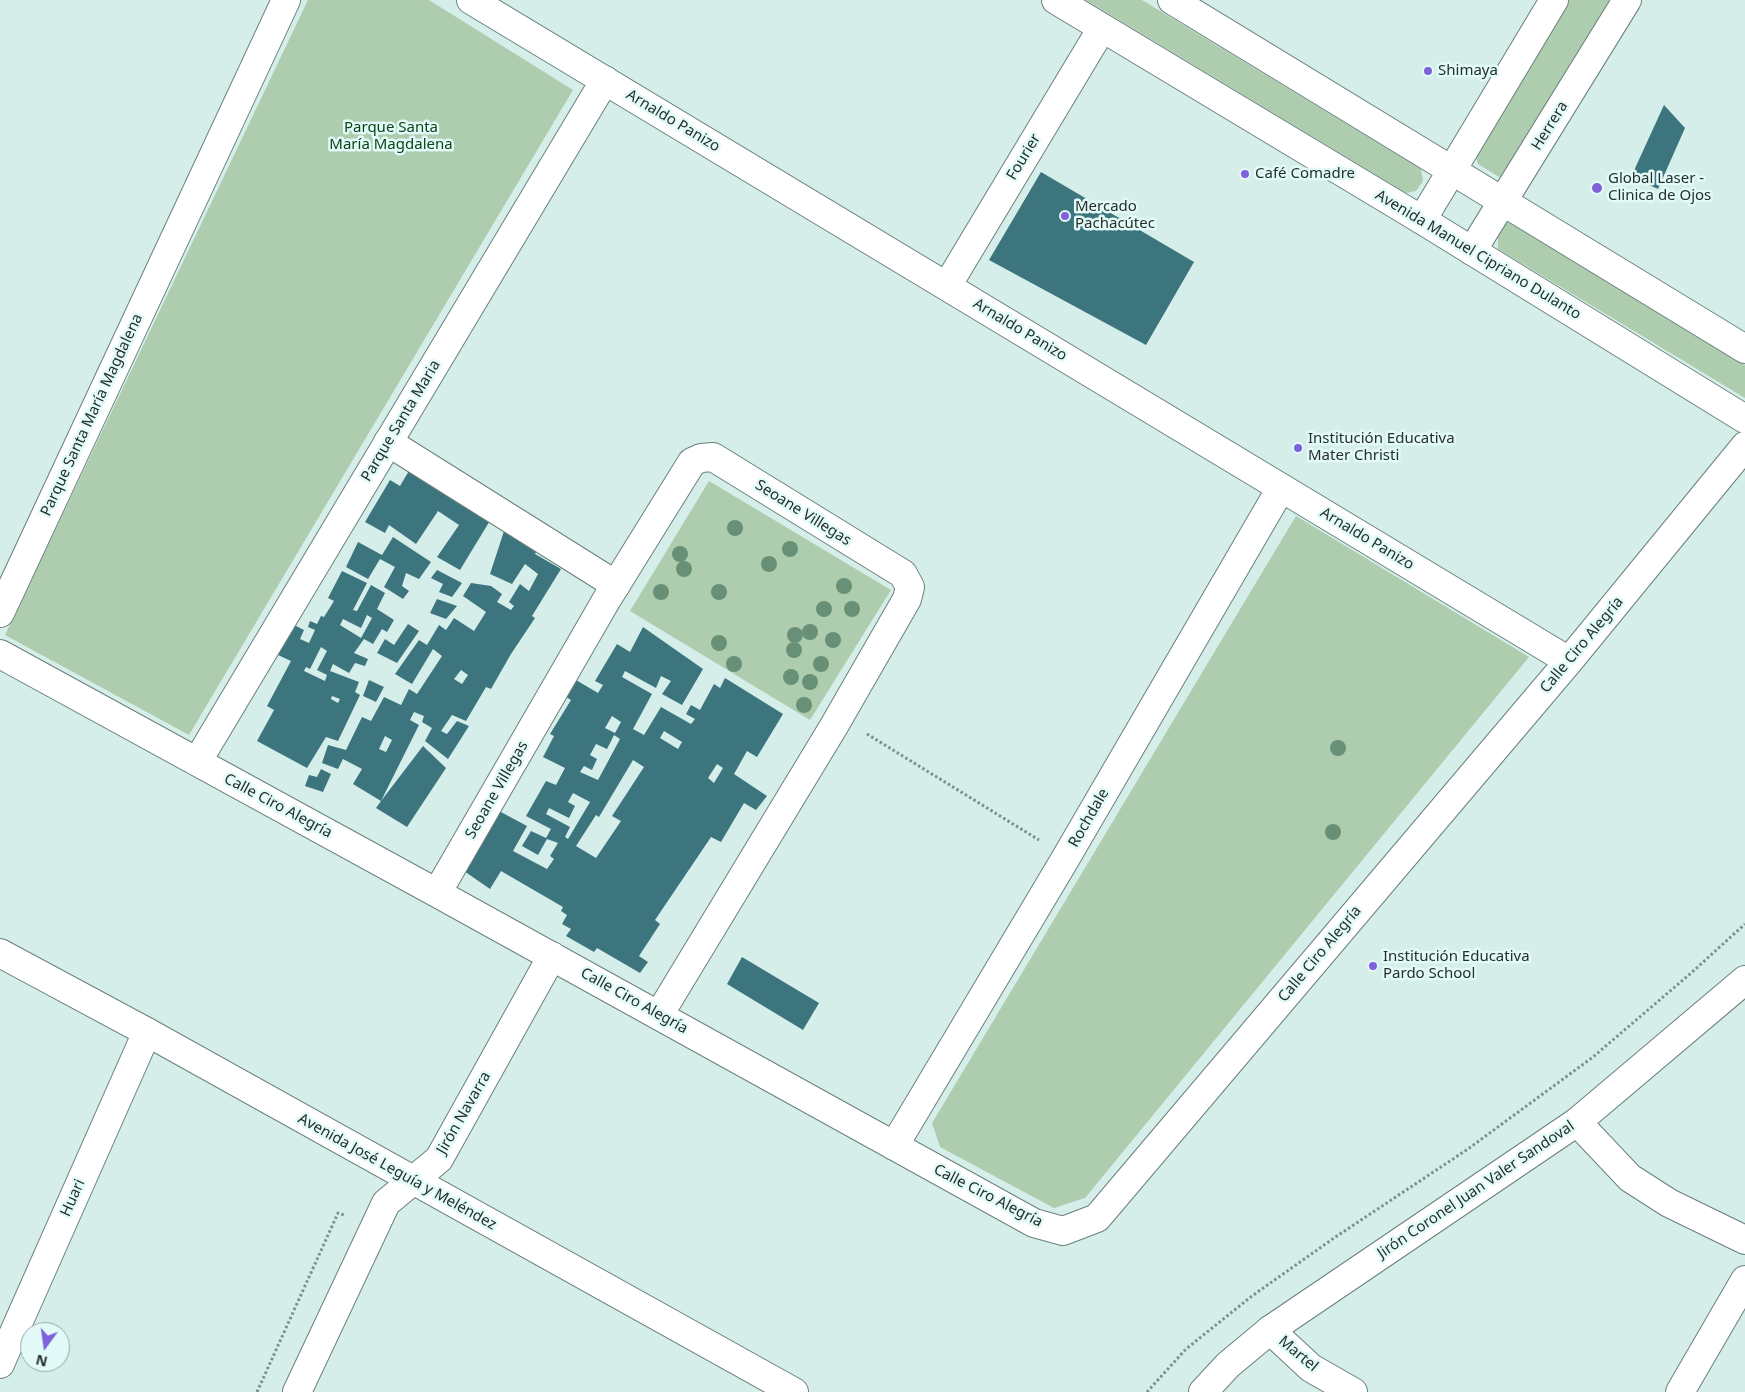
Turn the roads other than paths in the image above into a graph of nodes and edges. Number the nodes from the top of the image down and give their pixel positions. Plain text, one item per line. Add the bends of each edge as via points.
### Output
1 (286, 0) edge
2 (471, 0) edge
3 (1056, 0) edge
4 (1172, 0) edge
5 (1554, 0) edge
6 (1627, 0) edge
7 (1102, 28) junction
8 (605, 80) junction
9 (1452, 170) junction
10 (1503, 202) junction
11 (1422, 220) junction
12 (1472, 251) junction
13 (947, 286) junction
14 (1745, 349) edge
15 (1745, 420) edge
16 (388, 442) junction
17 (1745, 446) edge
18 (1281, 488) junction
19 (616, 585) junction
20 (0, 614) edge
21 (0, 654) edge
22 (1569, 661) junction
23 (197, 762) junction
24 (437, 892) junction
25 (0, 953) edge
26 (552, 956) junction
27 (1745, 980) edge
28 (659, 1015) junction
29 (146, 1032) junction
30 (1576, 1122) junction
31 (894, 1146) junction
32 (412, 1180) junction
33 (1745, 1240) edge
34 (1745, 1280) edge
35 (1270, 1330) junction
36 (0, 1364) edge
37 (297, 1392) edge
38 (794, 1392) edge
39 (1203, 1392) edge
40 (1353, 1392) edge
41 (1680, 1392) edge

1 - 20 street, Parque Santa María Magdalena
2 - 8 street, Arnaldo Panizo
3 - 7 street, Avenida Manuel Cipriano Dulanto
4 - 9 street
5 - 9 street
6 - 10 street, Herrera
7 - 11 street, Avenida Manuel Cipriano Dulanto
7 - 13 street, Fourier
8 - 13 street, Arnaldo Panizo
8 - 16 street, Parque Santa Maria
9 - 10 street
9 - 11 street
10 - 12 street, Herrera
10 - 14 street
11 - 12 street, Avenida Manuel Cipriano Dulanto
12 - 15 street, Avenida Manuel Cipriano Dulanto
13 - 18 street, Arnaldo Panizo
16 - 19 street
16 - 23 street, Parque Santa Maria
17 - 22 street, Calle Ciro Alegría
18 - 22 street, Arnaldo Panizo
18 - 31 street, Rochdale
19 - 24 street, Seoane Villegas
19 - 28 street, Seoane Villegas via 692,462 713,457 903,574 910,587 907,599 839,717
21 - 23 street, Calle Ciro Alegría
22 - 31 street, Calle Ciro Alegría via 1097,1218 1063,1231 1034,1223
23 - 24 street, Calle Ciro Alegría
24 - 26 street, Calle Ciro Alegría
25 - 29 street, Avenida José Leguía y Meléndez
26 - 28 street, Calle Ciro Alegría
26 - 32 street, Jirón Navarra via 439,1158
27 - 30 street, Jirón Coronel Juan Valer Sandoval
28 - 31 street, Calle Ciro Alegría
29 - 32 street, Avenida José Leguía y Meléndez
29 - 36 street, Huari
30 - 33 street via 1630,1178 1669,1203
30 - 35 street, Jirón Coronel Juan Valer Sandoval
32 - 37 street, Jirón Navarra via 386,1203
32 - 38 street, Avenida José Leguía y Meléndez
34 - 41 street
35 - 39 street, Jirón Coronel Juan Valer Sandoval via 1228,1365
35 - 40 street, Martel via 1311,1368

